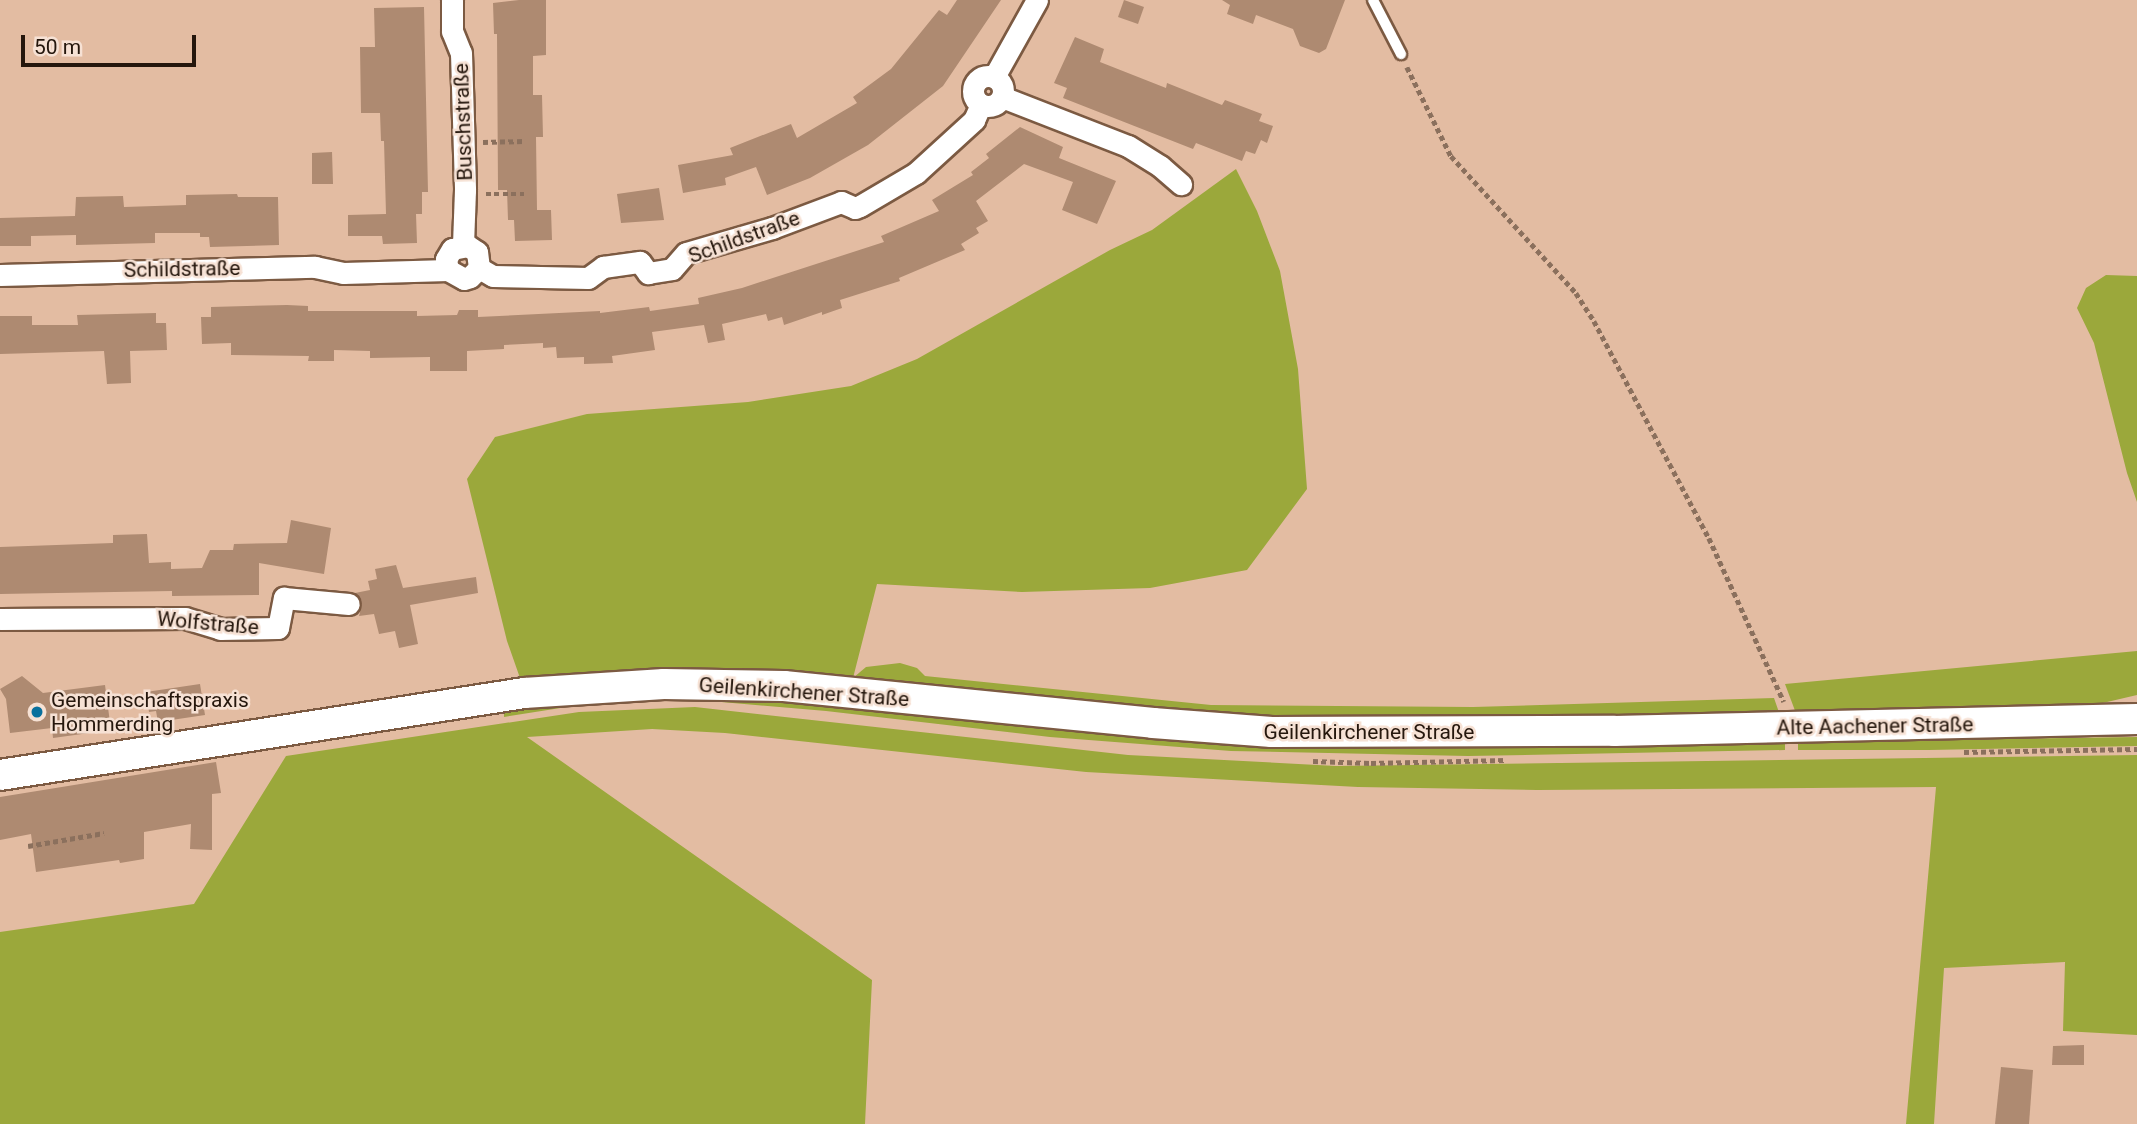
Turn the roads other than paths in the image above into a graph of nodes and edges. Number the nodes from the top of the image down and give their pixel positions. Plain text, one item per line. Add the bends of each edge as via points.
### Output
1 (452, 0) edge
2 (1037, 0) edge
3 (1373, 0) edge
4 (1401, 54) road end
5 (994, 77) junction
6 (1002, 97) junction
7 (981, 104) junction
8 (1181, 184) dead end
9 (463, 245) junction
10 (479, 268) junction
11 (448, 270) junction
12 (0, 275) edge
13 (349, 604) dead end
14 (0, 619) edge
15 (2137, 719) edge
16 (1614, 731) joint
17 (0, 775) edge

1 - 9 street, Buschstraße via 452,31 461,53
2 - 5 street, Schildstraße
3 - 4 lane
5 - 6 street via 1003,89
5 - 7 street, Schildstraße via 979,79 975,85 973,92
6 - 7 street via 993,105
6 - 8 street via 1128,146
7 - 10 street, Schildstraße via 974,120 916,173 855,208 841,202 686,253 672,269 648,273 640,262 603,267 588,278 493,276
9 - 10 street via 477,253
9 - 11 street via 448,253
10 - 11 street, Schildstraße via 464,279
11 - 12 street, Schildstraße via 343,273 315,267
13 - 14 street, Wolfstraße via 284,598 278,628 220,629 185,618
15 - 16 main road, Alte Aachener Straße
16 - 17 main road, Geilenkirchener Straße via 1272,732 784,686 641,684 524,693

